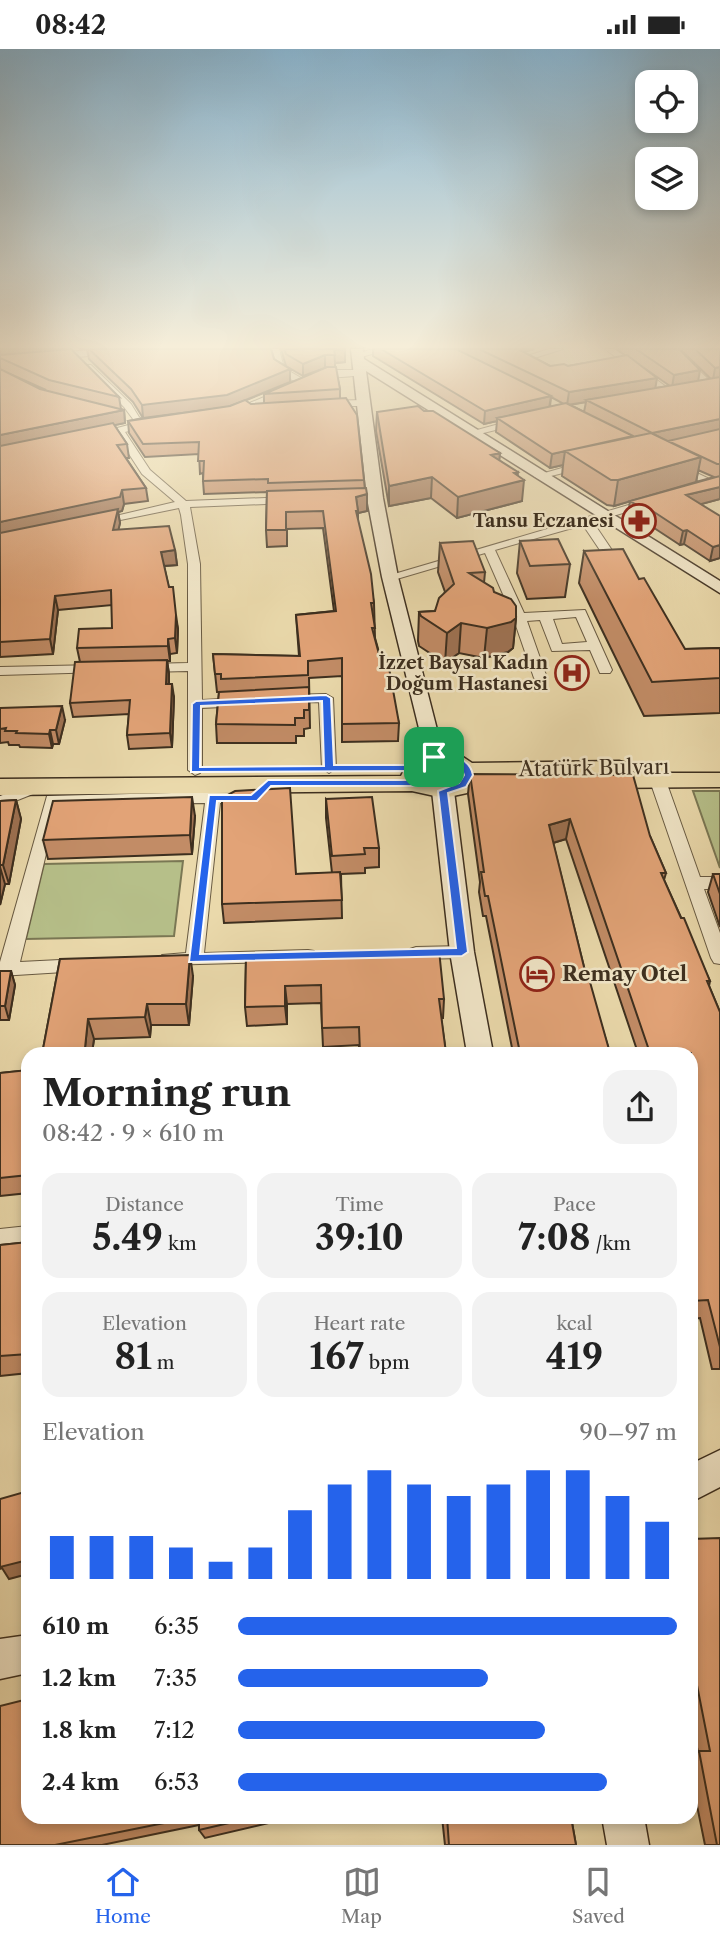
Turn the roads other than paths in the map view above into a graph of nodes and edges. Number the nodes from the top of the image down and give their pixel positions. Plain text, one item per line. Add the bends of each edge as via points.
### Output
1 (105, 433) edge
2 (121, 433) edge
3 (369, 433) edge
4 (471, 433) edge
5 (79, 438) edge
6 (667, 462) edge
7 (592, 463) edge
8 (539, 476) junction
9 (718, 485) edge
10 (699, 488) edge
11 (300, 500) edge
12 (659, 500) edge
13 (183, 504) junction
14 (606, 515) junction
15 (587, 522) junction
16 (81, 525) edge
17 (489, 550) junction
18 (390, 577) junction
19 (629, 583) edge
20 (720, 588) edge
21 (545, 616) junction
22 (519, 617) junction
23 (595, 646) junction
24 (195, 667) junction
25 (139, 668) edge
26 (111, 669) edge
27 (605, 670) dead end
28 (0, 671) edge
29 (539, 675) dead end
30 (196, 704) junction
31 (720, 766) edge
32 (329, 768) junction
33 (422, 769) junction
34 (195, 770) junction
35 (0, 773) edge
36 (467, 775) junction
37 (720, 780) edge
38 (658, 781) junction
39 (268, 783) junction
40 (0, 787) edge
41 (37, 787) junction
42 (443, 791) junction
43 (213, 797) junction
44 (0, 802) edge
45 (692, 883) junction
46 (720, 883) edge
47 (462, 952) junction
48 (395, 953) edge
49 (328, 955) edge
50 (720, 958) edge
51 (194, 959) junction
52 (154, 961) edge
53 (101, 963) edge
54 (4, 968) edge
55 (479, 1047) edge
56 (21, 1237) edge
57 (0, 1239) edge
58 (720, 1468) edge
59 (698, 1480) edge
60 (21, 1655) edge
61 (0, 1659) edge
62 (624, 1824) edge
63 (628, 1845) edge

1 - 5 street
2 - 13 street via 146,472
3 - 18 main road via 368,498
4 - 8 main road
6 - 9 street
7 - 8 street
8 - 14 main road
9 - 10 street
11 - 13 street
12 - 14 street
13 - 16 street
13 - 24 street via 194,564
14 - 15 street
14 - 20 main road
15 - 17 street
15 - 19 street
17 - 18 street
17 - 22 street
18 - 33 main road
21 - 22 street
21 - 23 street via 581,613
21 - 23 street via 557,648
22 - 29 street
23 - 27 street
24 - 25 street
24 - 30 street
26 - 28 street
30 - 32 street via 326,698
30 - 34 street
31 - 36 main road, Atatürk Bulvarı
32 - 33 main road
32 - 34 main road
33 - 36 main road via 457,761
33 - 39 main road
33 - 42 main road via 430,790
34 - 35 main road
36 - 38 main road, Atatürk Bulvarı
36 - 42 main road via 456,789
37 - 38 main road, Atatürk Bulvarı
38 - 45 street
39 - 41 main road
39 - 43 street via 253,799
40 - 41 main road
41 - 44 street
42 - 47 main road
43 - 51 street
43 - 54 street via 52,799
45 - 46 street
45 - 50 street
47 - 48 street
47 - 55 main road
49 - 51 street
51 - 52 street
53 - 54 street
56 - 57 street
58 - 59 main road
60 - 61 main road
62 - 63 main road

